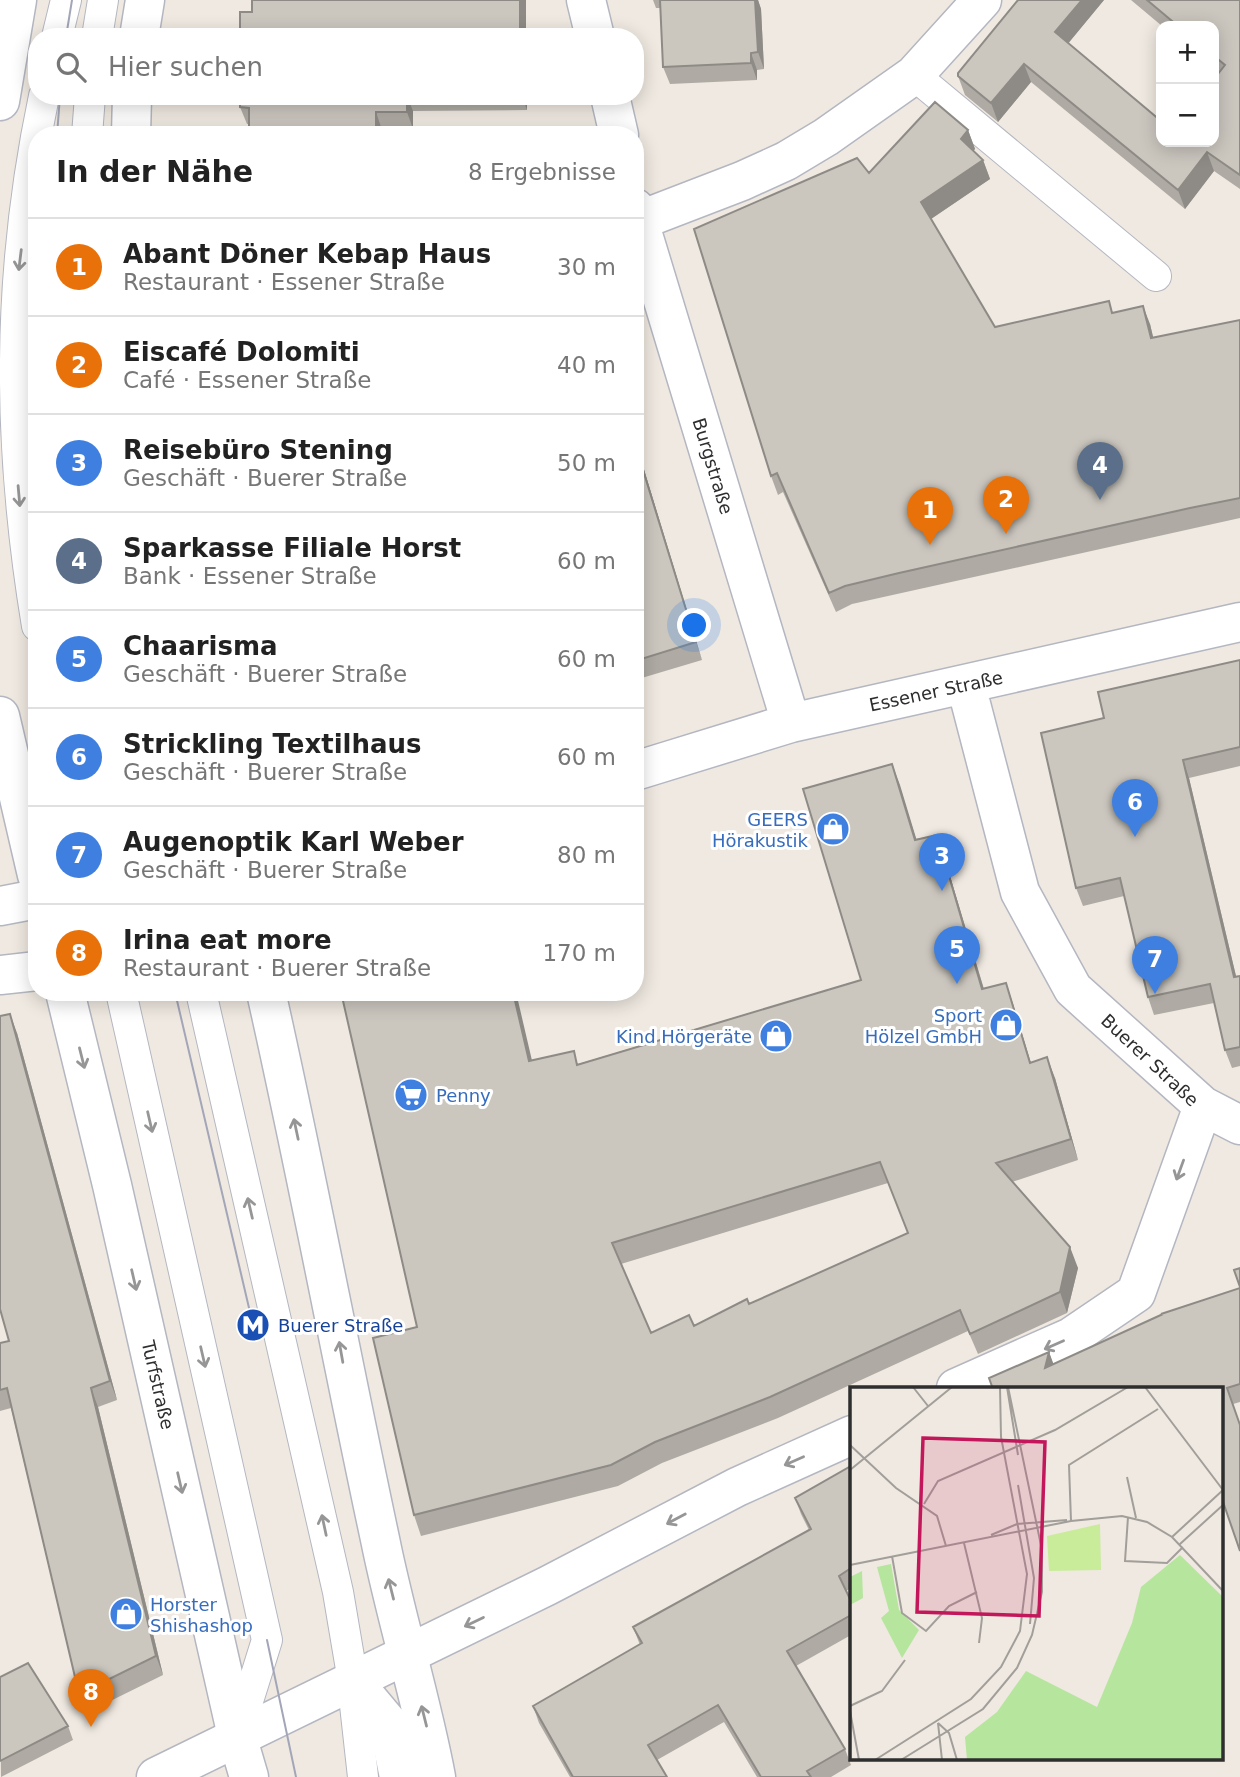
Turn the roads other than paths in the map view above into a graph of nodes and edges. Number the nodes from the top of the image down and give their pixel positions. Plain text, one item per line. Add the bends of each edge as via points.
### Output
1 (17, 0) edge
2 (65, 0) edge
3 (103, 0) edge
4 (145, 0) edge
5 (586, 0) edge
6 (982, 0) edge
7 (59, 28) edge
8 (98, 28) edge
9 (140, 28) edge
10 (593, 28) edge
11 (914, 75) junction
12 (0, 101) edge
13 (42, 105) edge
14 (89, 105) edge
15 (132, 105) edge
16 (612, 105) edge
17 (38, 126) edge
18 (88, 126) edge
19 (131, 126) edge
20 (617, 126) edge
21 (28, 184) edge
22 (644, 213) edge
23 (644, 238) edge
24 (1156, 276) dead end
25 (28, 569) edge
26 (1240, 622) edge
27 (966, 685) junction
28 (0, 716) edge
29 (791, 723) junction
30 (644, 768) edge
31 (28, 836) edge
32 (28, 901) edge
33 (0, 906) edge
34 (28, 972) edge
35 (0, 975) edge
36 (67, 1001) edge
37 (123, 1001) edge
38 (203, 1001) edge
39 (268, 1001) edge
40 (1203, 1106) junction
41 (1240, 1125) edge
42 (958, 1387) edge
43 (850, 1436) edge
44 (407, 1656) junction
45 (352, 1680) junction
46 (237, 1736) junction
47 (156, 1777) edge
48 (249, 1777) edge
49 (363, 1777) edge
50 (398, 1777) edge
51 (436, 1777) edge

1 - 12 street
2 - 7 lane
3 - 8 lane
4 - 9 street
5 - 10 street
6 - 11 street
11 - 22 street via 786,161
11 - 24 lane
13 -> 17 lane
14 - 18 lane
15 - 19 street
16 - 20 street
21 -> 25 lane via 15,296 14,381 17,473
23 - 29 street, Burgstraße
26 - 27 street, Essener Straße
27 - 29 street, Essener Straße
27 - 40 street, Buerer Straße via 1020,892 1073,989
28 - 31 street
29 - 30 street, Essener Straße
32 - 33 street
34 - 35 street
36 -> 46 street, Turfstraße
37 -> 46 lane via 267,1640
45 -> 38 lane via 320,1505
44 -> 39 street
40 - 41 street
40 -> 42 street, Buerer Straße via 1136,1293 1071,1337
43 -> 44 street via 737,1487
44 - 45 street
51 -> 44 street
45 - 46 street
45 - 49 lane
45 - 50 street via 388,1723
46 - 47 street
46 - 48 street, Turfstraße

